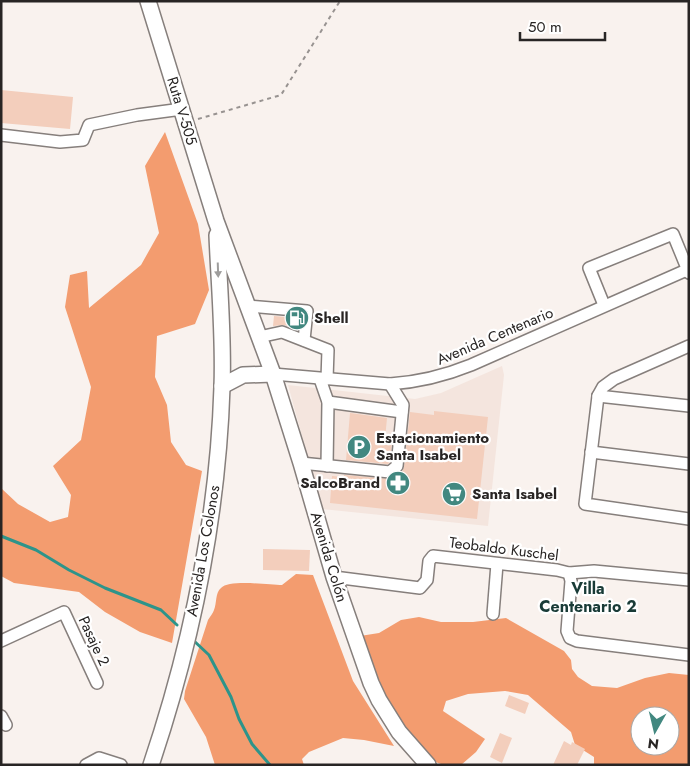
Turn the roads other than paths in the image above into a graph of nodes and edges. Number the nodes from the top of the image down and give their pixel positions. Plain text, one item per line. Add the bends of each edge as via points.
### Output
1 (148, 1) edge
2 (183, 116) junction
3 (1, 135) edge
4 (216, 221) junction
5 (688, 271) edge
6 (604, 305) junction
7 (248, 306) junction
8 (259, 337) junction
9 (304, 340) junction
10 (689, 346) edge
11 (273, 374) junction
12 (323, 379) junction
13 (390, 384) junction
14 (222, 386) junction
15 (598, 396) junction
16 (328, 402) junction
17 (689, 406) edge
18 (402, 412) junction
19 (591, 452) junction
20 (301, 464) junction
21 (689, 464) edge
22 (327, 466) junction
23 (689, 519) edge
24 (497, 564) junction
25 (569, 574) junction
26 (334, 577) junction
27 (689, 580) edge
28 (493, 614) dead end
29 (1, 641) edge
30 (689, 655) edge
31 (97, 684) dead end
32 (86, 765) edge
33 (121, 765) edge
34 (151, 765) edge
35 (428, 765) edge

1 - 2 main road, Ruta V-505
2 - 3 street via 137,115 89,125 83,140 60,142
2 - 4 main road, Ruta V-505
4 - 7 main road, Avenida Colón
4 -> 14 main road, Avenida Los Colonos
5 - 6 street, Avenida Centenario
5 - 6 street via 673,234 589,268
6 - 13 street, Avenida Centenario via 456,371 424,380
7 - 8 main road, Avenida Colón
7 - 9 street via 307,311
8 - 9 street via 282,332
8 - 11 main road, Avenida Colón
9 - 12 street via 328,350
10 - 15 street via 614,379 603,387
11 - 12 street, Avenida Centenario
11 - 14 main road via 243,375
11 - 20 main road, Avenida Colón
12 - 13 street, Avenida Centenario
12 - 16 street
13 - 18 street via 403,405
14 - 34 main road, Avenida Los Colonos via 215,482 200,577 180,671
15 - 17 street
15 - 19 street
16 - 18 street
16 - 22 street
18 - 22 street via 397,466 390,472
19 - 21 street
19 - 23 street via 585,504
20 - 22 street
20 - 26 main road, Avenida Colón
24 - 25 street, Teobaldo Kuschel
24 - 26 street, Teobaldo Kuschel via 433,556 429,561 427,580 420,588
24 - 28 street
25 - 27 street via 594,571
25 - 30 street, Teobaldo Kuschel via 567,631 570,638
26 - 35 main road, Avenida Colón via 379,700 399,732
29 - 31 street, Pasaje 2 via 64,612
32 - 33 street via 99,758

